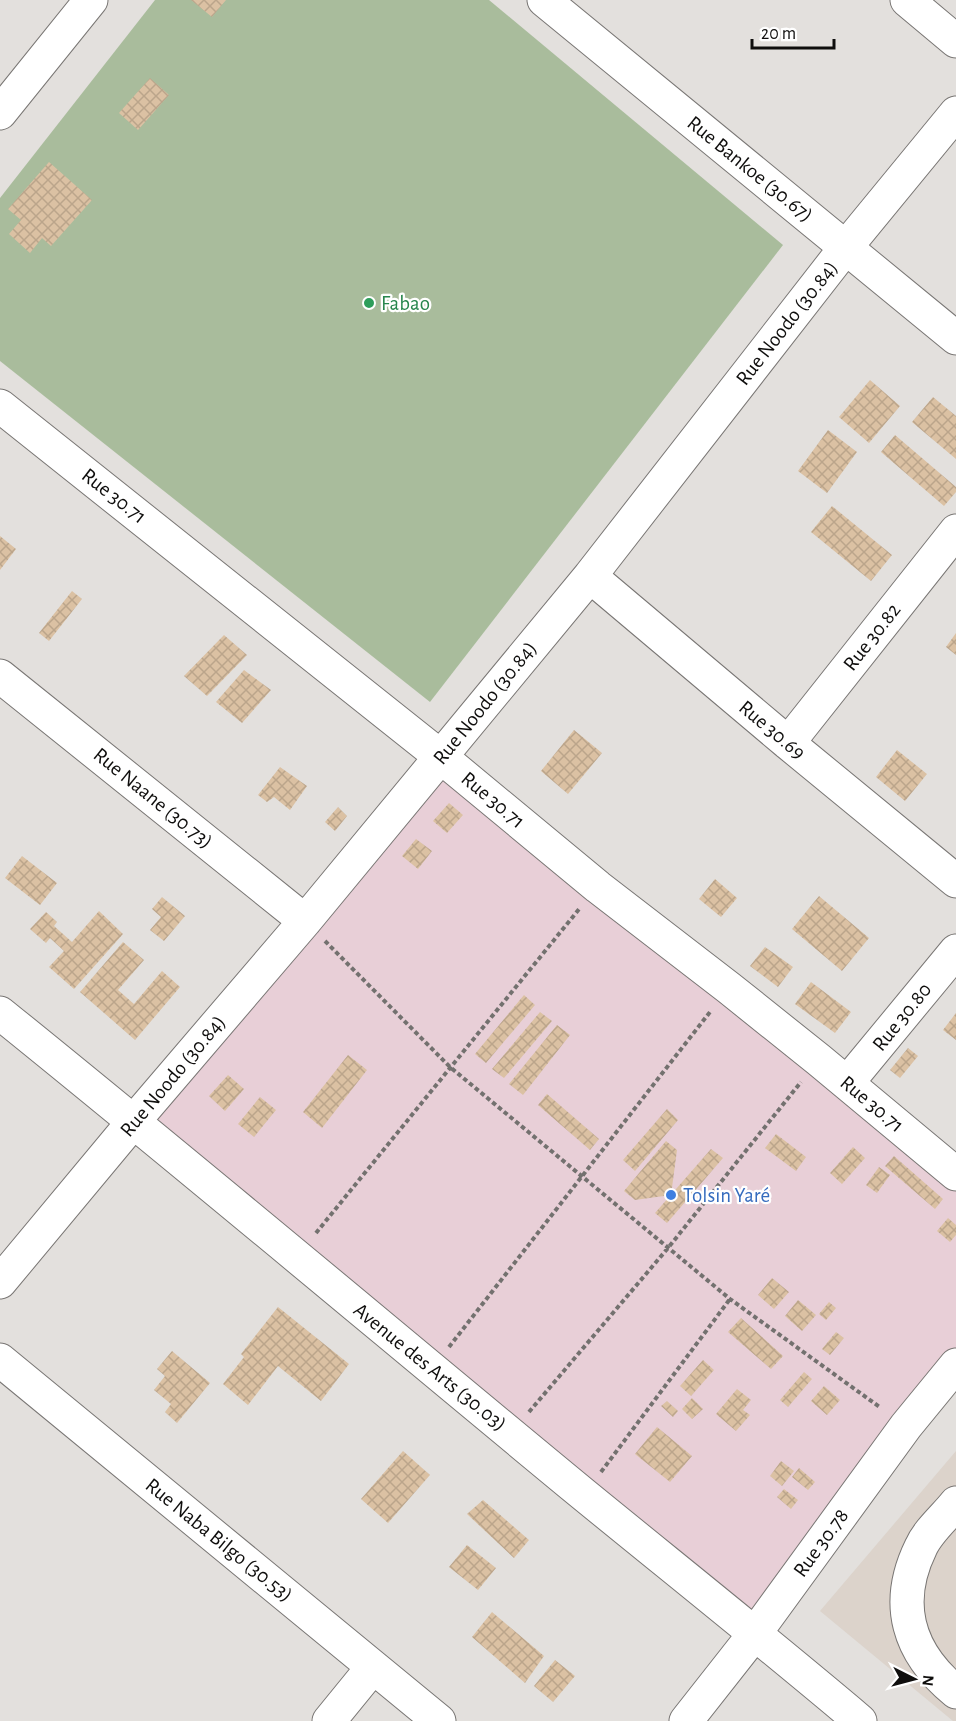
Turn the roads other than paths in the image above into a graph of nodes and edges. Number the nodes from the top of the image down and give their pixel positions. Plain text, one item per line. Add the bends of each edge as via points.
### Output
1 (92, 0) edge
2 (544, 0) edge
3 (907, 0) edge
4 (956, 41) edge
5 (0, 113) edge
6 (956, 113) edge
7 (846, 248) junction
8 (956, 338) edge
9 (0, 406) edge
10 (956, 531) edge
11 (590, 576) junction
12 (0, 676) edge
13 (788, 743) junction
14 (441, 757) junction
15 (956, 881) edge
16 (305, 921) junction
17 (956, 951) edge
18 (0, 1013) edge
19 (847, 1083) junction
20 (134, 1121) junction
21 (956, 1174) edge
22 (0, 1282) edge
23 (0, 1360) edge
24 (956, 1365) edge
25 (956, 1503) edge
26 (756, 1632) junction
27 (373, 1667) junction
28 (956, 1692) edge
29 (329, 1721) edge
30 (439, 1721) edge
31 (686, 1721) edge
32 (861, 1721) edge

1 - 5 street
2 - 7 street, Rue Bankoe (30.67)
3 - 4 street
6 - 7 street, Rue Noodo (30.84)
7 - 8 street, Rue Bankoe (30.67)
7 - 11 street, Rue Noodo (30.84)
9 - 14 street, Rue 30.71
10 - 13 street, Rue 30.82
11 - 13 street, Rue 30.69
11 - 14 street, Rue Noodo (30.84)
12 - 16 street, Rue Naane (30.73)
13 - 15 street, Rue 30.69
14 - 16 street, Rue Noodo (30.84)
14 - 19 street, Rue 30.71 via 598,887
16 - 20 street, Rue Noodo (30.84)
17 - 19 street, Rue 30.80
18 - 20 street, Avenue des Arts (30.03)
19 - 21 street, Rue 30.71
20 - 22 street, Rue Noodo (30.84)
20 - 26 street, Avenue des Arts (30.03)
23 - 27 street, Rue Naba Bilgo (30.53)
24 - 26 street, Rue 30.78 via 906,1426
25 - 28 street via 921,1545 908,1581 907,1621 922,1656
26 - 31 street, Rue 30.78
26 - 32 street, Avenue des Arts (30.03)
27 - 29 street
27 - 30 street, Rue Naba Bilgo (30.53)

